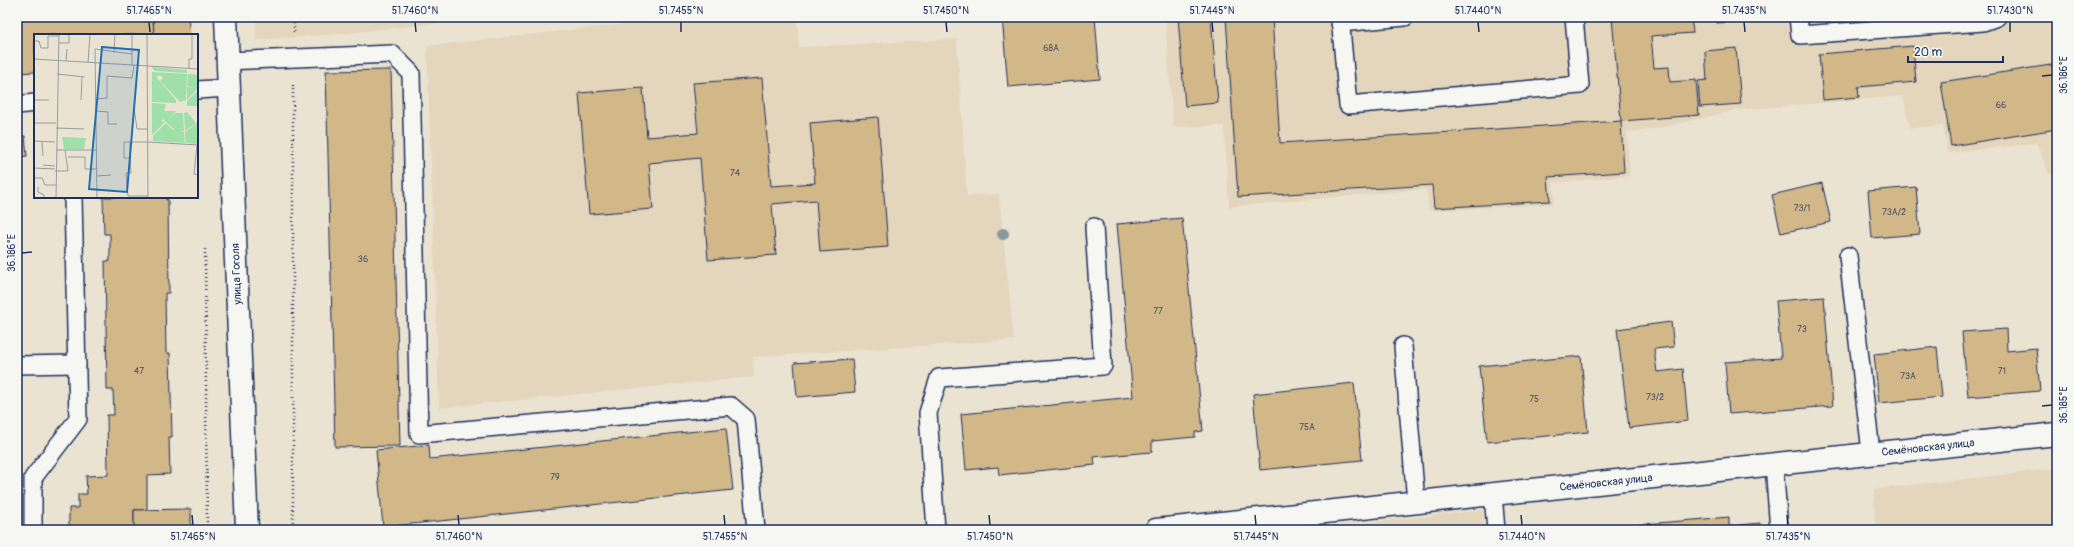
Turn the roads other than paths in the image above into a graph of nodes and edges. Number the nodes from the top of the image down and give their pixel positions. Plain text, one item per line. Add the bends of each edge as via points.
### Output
1 (226, 17) edge
2 (1405, 17) edge
3 (1574, 17) edge
4 (1798, 17) edge
5 (1997, 17) edge
6 (1340, 20) edge
7 (227, 61) junction
8 (228, 88) junction
9 (198, 90) edge
10 (34, 103) edge
11 (17, 104) edge
12 (73, 198) edge
13 (1094, 227) dead end
14 (1848, 256) dead end
15 (1403, 346) dead end
16 (77, 364) junction
17 (17, 365) edge
18 (2057, 434) edge
19 (1871, 452) junction
20 (1774, 464) junction
21 (1493, 494) junction
22 (1416, 502) junction
23 (33, 530) edge
24 (247, 530) edge
25 (756, 530) edge
26 (936, 530) edge
27 (1156, 530) edge
28 (1496, 530) edge
29 (1779, 530) edge

1 - 7 street, улица Гоголя
2 - 6 lane
3 - 6 lane via 1580,85 1348,105
4 - 5 lane via 1800,35 1983,22
7 - 8 street, улица Гоголя
7 - 25 lane via 392,54 411,73 419,434 731,406 746,419
8 - 9 lane
8 - 24 street, улица Гоголя
10 - 11 lane
12 - 16 lane
13 - 26 lane via 1103,366 939,378 928,413
14 - 19 lane
15 - 22 lane
16 - 17 lane
16 - 23 lane via 78,420 32,478
18 - 19 street, Семёновская улица
19 - 20 street, Семёновская улица
20 - 21 street, Семёновская улица
20 - 29 lane
21 - 22 street, Семёновская улица
21 - 28 lane
22 - 27 street, Семёновская улица

